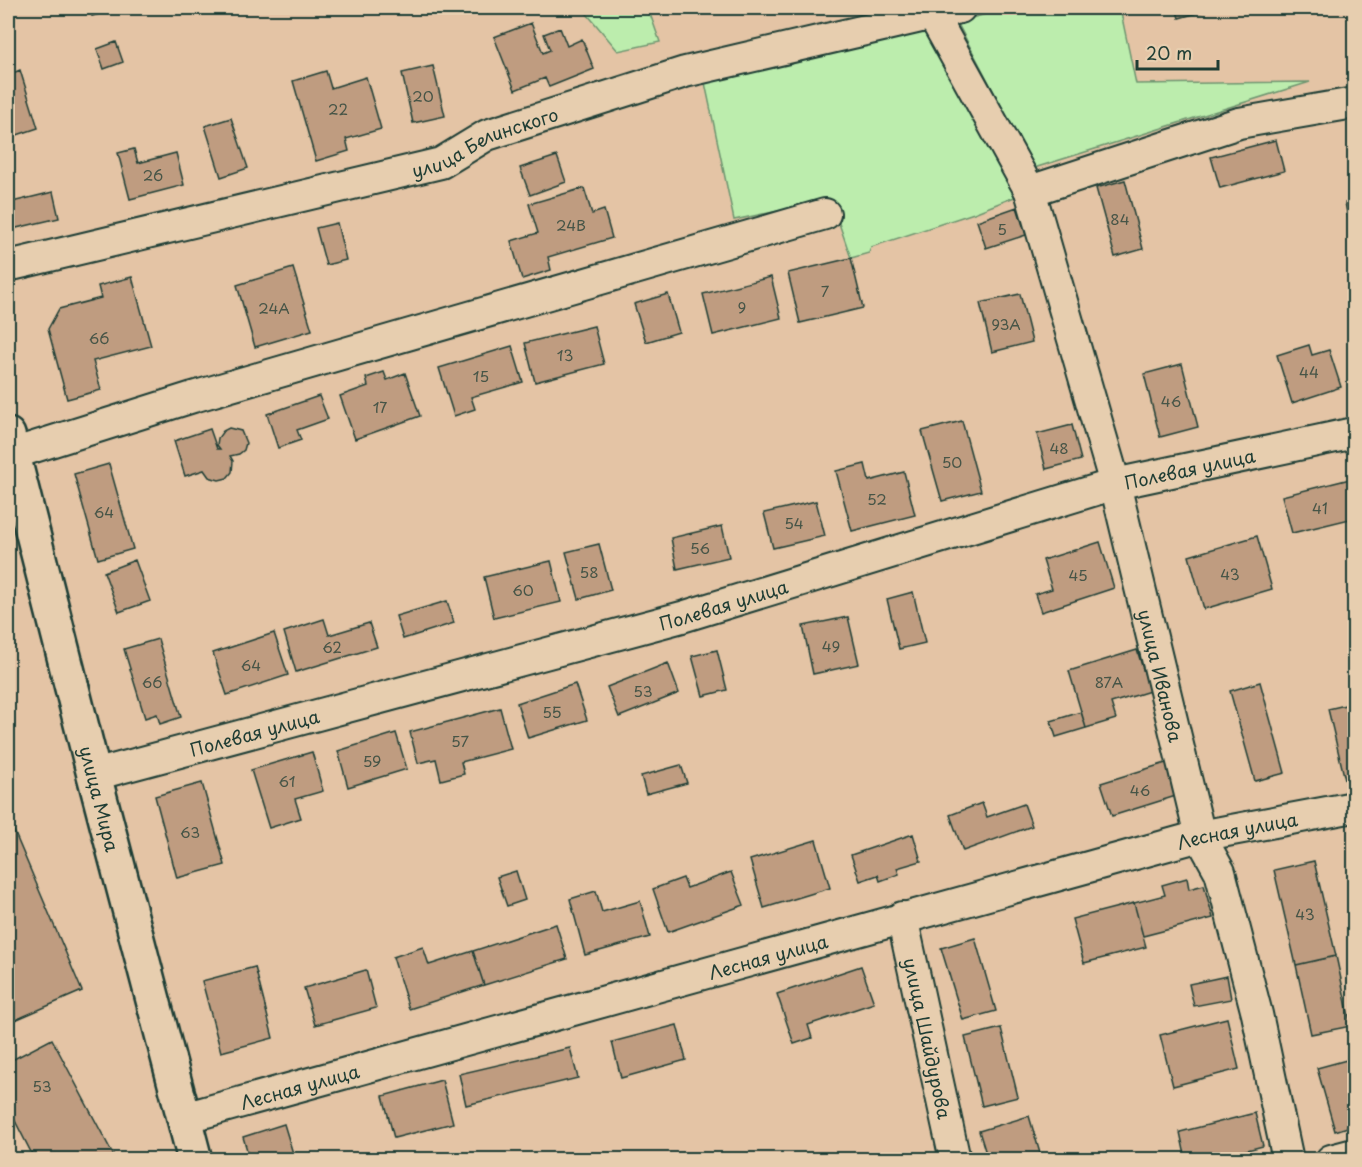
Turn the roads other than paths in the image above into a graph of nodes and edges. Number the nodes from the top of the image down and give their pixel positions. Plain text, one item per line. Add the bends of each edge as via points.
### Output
1 (941, 10) edge
2 (1354, 103) edge
3 (1030, 190) junction
4 (825, 214) dead end
5 (8, 266) edge
6 (1354, 433) edge
7 (10, 445) edge
8 (1115, 484) junction
9 (94, 775) junction
10 (1354, 807) edge
11 (1200, 836) junction
12 (902, 917) junction
13 (184, 1118) junction
14 (1354, 1154) edge
15 (195, 1160) edge
16 (955, 1160) edge
17 (1288, 1160) edge
18 (1331, 1160) edge

1 - 3 street, улица Иванова
1 - 5 street, улица Белинского via 685,72 487,135 441,163
2 - 3 street via 1239,123
3 - 8 street, улица Иванова
4 - 7 street
6 - 8 street, Полевая улица
7 - 9 street, улица Мира
8 - 9 street, Полевая улица via 682,617
8 - 11 street, улица Иванова
9 - 13 street, улица Мира
10 - 11 street, Лесная улица
11 - 12 street, Лесная улица
11 - 17 street, улица Иванова via 1220,872 1257,1014
12 - 13 street, Лесная улица
12 - 16 street, улица Шайдурова
13 - 15 street, улица Мира
14 - 18 street

